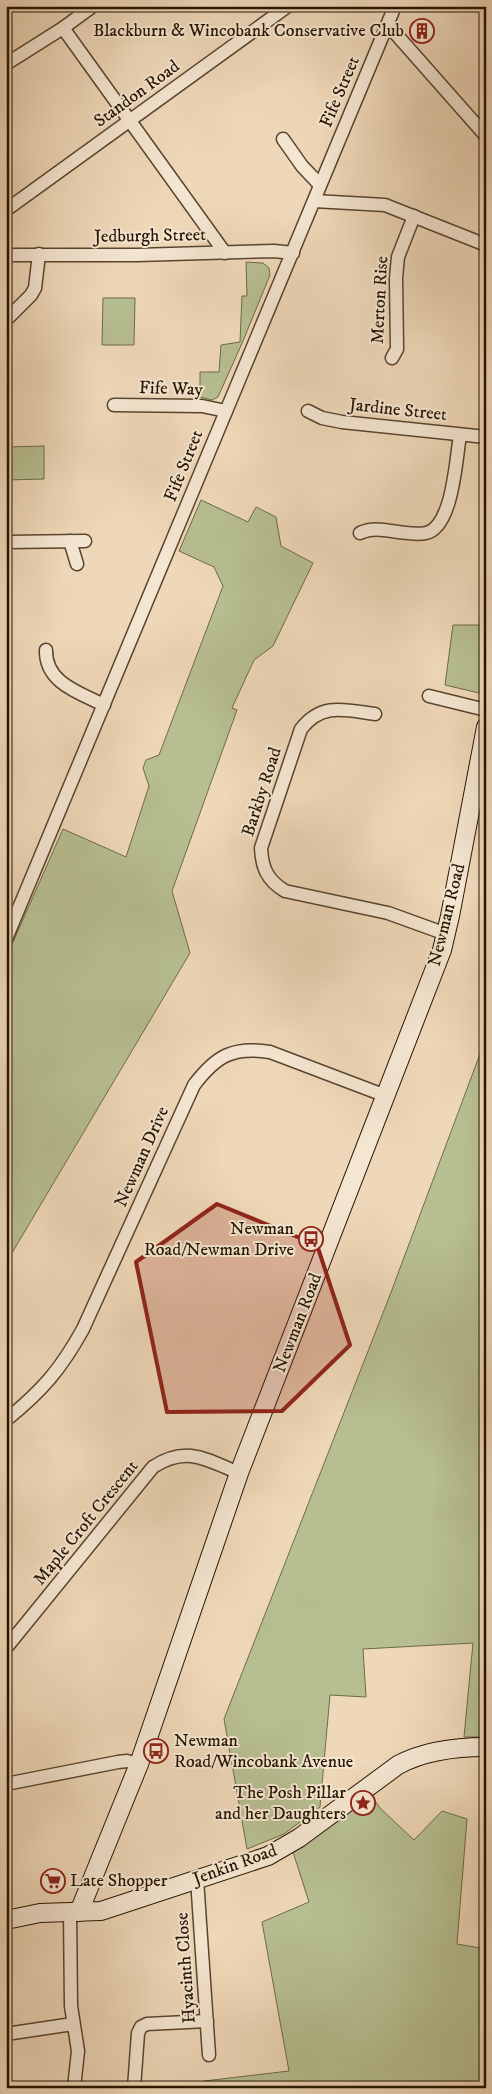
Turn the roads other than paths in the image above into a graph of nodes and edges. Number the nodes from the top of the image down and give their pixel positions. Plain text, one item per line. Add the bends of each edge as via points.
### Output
1 (93, 6) edge
2 (288, 6) edge
3 (395, 6) edge
4 (388, 25) junction
5 (63, 28) junction
6 (6, 64) edge
7 (130, 121) junction
8 (486, 136) edge
9 (283, 139) dead end
10 (320, 185) junction
11 (314, 201) junction
12 (6, 210) edge
13 (414, 216) junction
14 (486, 245) edge
15 (225, 253) junction
16 (293, 253) junction
17 (39, 254) junction
18 (6, 255) edge
19 (6, 320) edge
20 (392, 358) dead end
21 (114, 405) dead end
22 (226, 411) junction
23 (308, 411) dead end
24 (460, 435) junction
25 (486, 437) edge
26 (360, 533) dead end
27 (70, 541) junction
28 (85, 541) dead end
29 (6, 542) edge
30 (77, 564) dead end
31 (46, 650) dead end
32 (429, 696) dead end
33 (104, 705) junction
34 (486, 710) edge
35 (375, 714) dead end
36 (486, 728) edge
37 (446, 934) junction
38 (6, 939) edge
39 (386, 1096) junction
40 (6, 1420) edge
41 (240, 1473) junction
42 (6, 1648) edge
43 (486, 1746) edge
44 (139, 1764) junction
45 (6, 1784) edge
46 (197, 1879) junction
47 (74, 1911) junction
48 (6, 1920) edge
49 (207, 2021) junction
50 (73, 2024) junction
51 (6, 2034) edge
52 (209, 2054) dead end
53 (74, 2088) edge
54 (134, 2088) edge

1 - 5 street
2 - 7 street, Standon Road
3 - 4 street, Fife Street
4 - 8 street
4 - 10 street, Fife Street
5 - 6 street
5 - 7 street
7 - 12 street, Standon Road
7 - 15 street
9 - 10 street
10 - 11 street, Fife Street
11 - 13 street via 385,205
11 - 16 street, Fife Street
13 - 14 street
13 - 20 street, Merton Rise via 398,257 397,349
15 - 16 street, Jedburgh Street
15 - 17 street, Jedburgh Street
16 - 22 street, Fife Street
17 - 18 street, Jedburgh Street
17 - 19 street via 35,288
21 - 22 street, Fife Way via 202,406
22 - 33 street, Fife Street
23 - 24 street, Jardine Street via 342,422
24 - 25 street, Jardine Street
24 - 26 street via 453,480 440,524 425,534 372,529
27 - 28 street
27 - 29 street
27 - 30 street
31 - 33 street via 47,664 57,680
32 - 34 street
33 - 38 street, Fife Street
35 - 37 street, Barkby Road via 328,710 313,717 301,729 261,848 262,863 266,875 285,891 388,912
36 - 37 street, Newman Road
37 - 39 street, Newman Road
39 - 40 street, Newman Drive via 270,1052 252,1049 220,1058 194,1085 67,1359 45,1386
39 - 41 street, Newman Road
41 - 42 street, Maple Croft Crescent via 197,1456 185,1455 153,1467
41 - 44 street, Newman Road
43 - 46 street, Jenkin Road via 413,1757 299,1838 268,1856
44 - 45 street via 118,1762
44 - 47 street, Newman Road
46 - 47 street, Jenkin Road via 101,1911
46 - 49 street, Hyacinth Close
47 - 48 street, Jenkin Road
47 - 50 street via 70,1958
49 - 52 street, Hyacinth Close
49 - 54 street via 141,2027
50 - 51 street
50 - 53 street via 78,2051

